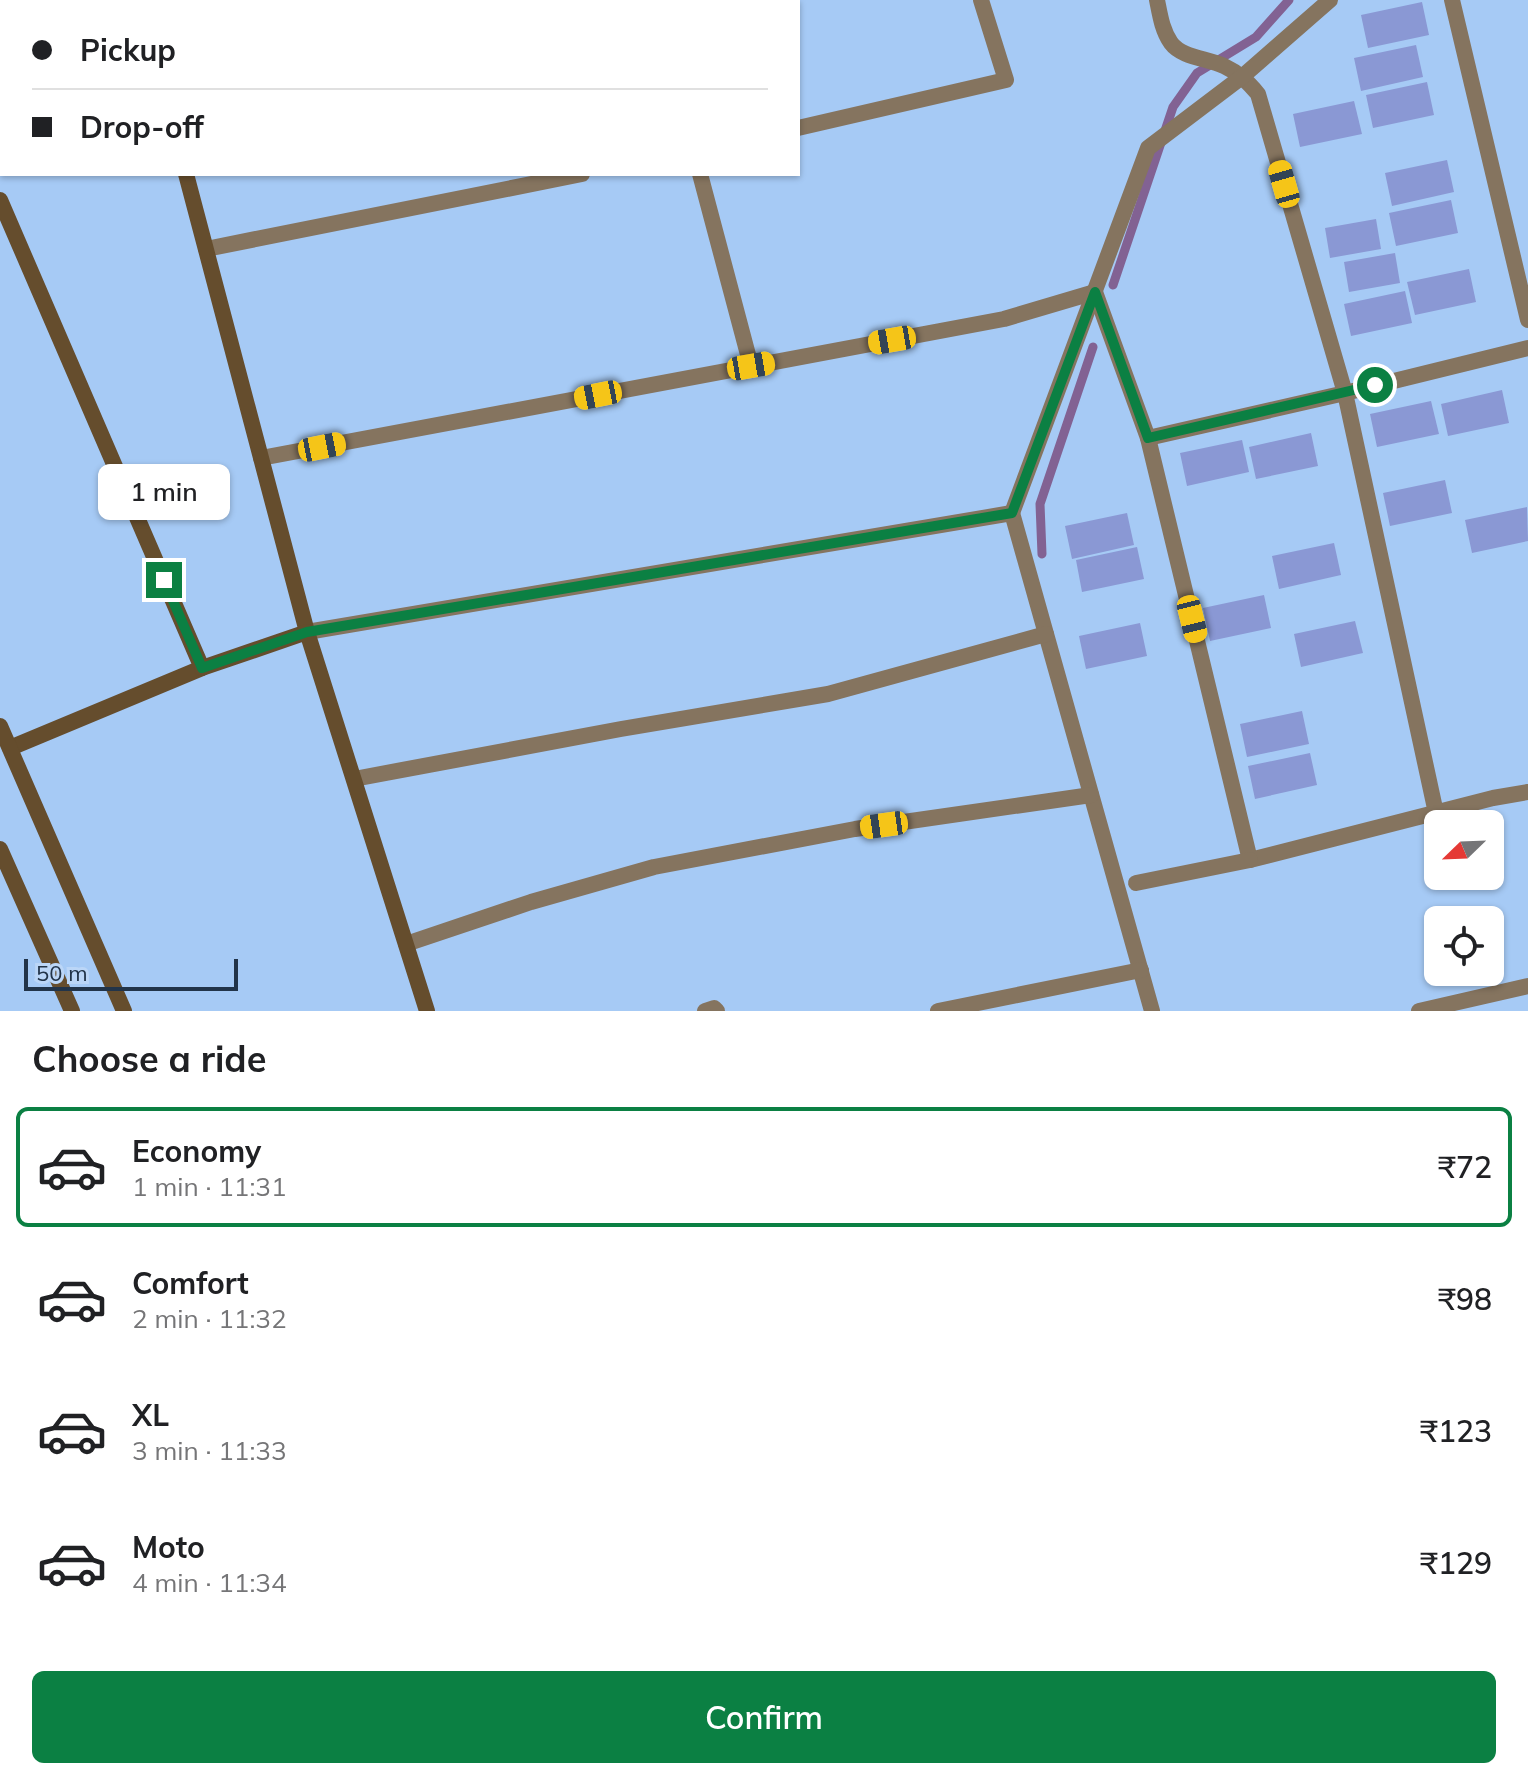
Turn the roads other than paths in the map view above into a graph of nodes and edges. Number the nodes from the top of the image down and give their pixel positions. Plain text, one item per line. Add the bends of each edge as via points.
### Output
1 (981, 0) edge
2 (1157, 0) edge
3 (1330, 0) edge
4 (1452, 0) edge
5 (1243, 76) junction
6 (800, 128) edge
7 (187, 176) edge
8 (572, 176) edge
9 (701, 176) edge
10 (0, 200) edge
11 (206, 249) junction
12 (1095, 292) junction
13 (1528, 320) edge
14 (1528, 348) edge
15 (751, 366) junction
16 (1345, 393) junction
17 (1148, 438) junction
18 (261, 458) junction
19 (1012, 513) junction
20 (307, 632) junction
21 (1046, 634) junction
22 (202, 668) junction
23 (0, 726) edge
24 (10, 748) junction
25 (354, 779) junction
26 (1528, 792) edge
27 (1091, 795) junction
28 (1435, 810) edge
29 (1447, 810) edge
30 (1424, 816) edge
31 (0, 849) edge
32 (1250, 860) junction
33 (1136, 883) dead end
34 (406, 944) junction
35 (1141, 970) junction
36 (1528, 986) edge
37 (72, 1011) edge
38 (124, 1011) edge
39 (427, 1011) edge
40 (705, 1011) edge
41 (717, 1011) edge
42 (938, 1011) edge
43 (1152, 1011) edge
44 (1419, 1011) edge

1 - 6 street via 1006,80
2 - 5 street via 1173,46
3 - 5 street
4 - 13 street
5 - 12 street via 1148,148
5 - 16 street via 1258,94
7 - 11 street
8 - 11 street
9 - 15 street
10 - 22 street
11 - 18 street
12 - 15 street via 1004,319
12 - 17 street
12 - 19 street
14 - 16 street
15 - 18 street
16 - 17 street
16 - 28 street
17 - 32 street
18 - 20 street
19 - 20 street
19 - 21 street
20 - 22 street
20 - 25 street
21 - 25 street via 828,694
21 - 27 street
22 - 24 street
23 - 24 street
24 - 38 street
25 - 34 street
26 - 29 street
27 - 34 street via 855,829 654,867
27 - 35 street
30 - 32 street
31 - 37 street
32 - 33 street
34 - 39 street
35 - 42 street
35 - 43 street
36 - 44 street
40 - 41 street

